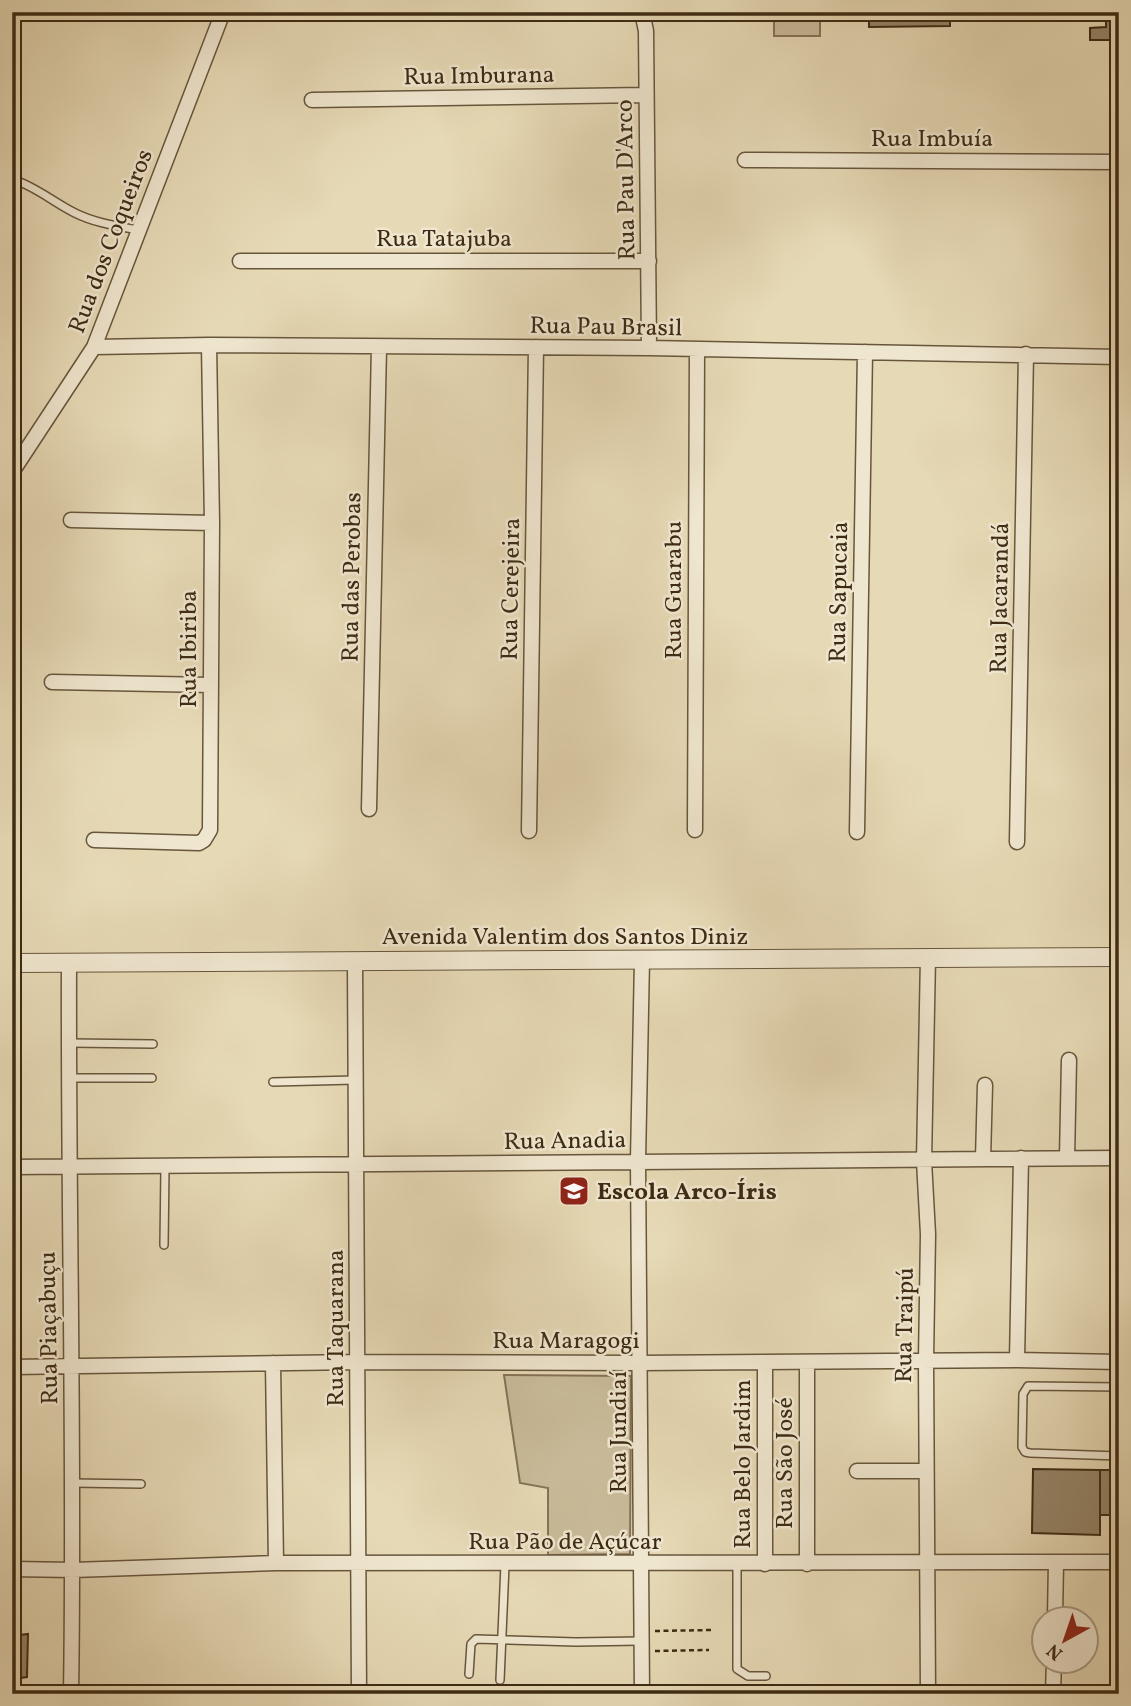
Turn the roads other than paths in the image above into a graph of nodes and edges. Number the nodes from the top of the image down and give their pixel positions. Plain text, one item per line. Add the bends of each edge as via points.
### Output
1 (223, 12) edge
2 (642, 12) edge
3 (646, 95) junction
4 (312, 100) dead end
5 (745, 160) dead end
6 (1119, 162) edge
7 (12, 179) edge
8 (139, 230) junction
9 (240, 261) dead end
10 (649, 261) junction
11 (209, 345) junction
12 (94, 347) junction
13 (379, 347) junction
14 (536, 348) junction
15 (649, 348) junction
16 (697, 349) junction
17 (865, 352) junction
18 (1026, 354) junction
19 (1119, 357) edge
20 (12, 472) edge
21 (71, 520) dead end
22 (212, 523) junction
23 (52, 682) dead end
24 (211, 685) junction
25 (369, 809) dead end
26 (695, 830) dead end
27 (529, 831) dead end
28 (857, 832) dead end
29 (94, 840) dead end
30 (1017, 842) dead end
31 (928, 957) junction
32 (1119, 957) edge
33 (642, 960) junction
34 (69, 962) junction
35 (355, 962) junction
36 (12, 963) edge
37 (69, 1043) junction
38 (153, 1044) dead end
39 (1069, 1060) dead end
40 (69, 1078) junction
41 (152, 1078) dead end
42 (356, 1080) junction
43 (273, 1082) dead end
44 (985, 1085) dead end
45 (1021, 1158) junction
46 (1067, 1158) junction
47 (1119, 1158) edge
48 (983, 1159) junction
49 (638, 1161) junction
50 (925, 1161) junction
51 (357, 1165) junction
52 (68, 1166) junction
53 (12, 1167) edge
54 (165, 1167) junction
55 (164, 1245) dead end
56 (1017, 1360) junction
57 (926, 1361) junction
58 (359, 1362) junction
59 (1119, 1362) edge
60 (273, 1363) junction
61 (640, 1363) junction
62 (765, 1363) junction
63 (807, 1363) junction
64 (12, 1367) edge
65 (71, 1368) junction
66 (1119, 1387) edge
67 (1119, 1456) edge
68 (857, 1471) dead end
69 (926, 1471) junction
70 (72, 1483) junction
71 (141, 1484) dead end
72 (1056, 1562) junction
73 (1119, 1562) edge
74 (276, 1563) junction
75 (927, 1563) junction
76 (359, 1564) junction
77 (642, 1564) junction
78 (737, 1564) junction
79 (765, 1564) junction
80 (807, 1564) junction
81 (505, 1565) junction
82 (12, 1569) edge
83 (73, 1570) junction
84 (1055, 1604) edge
85 (501, 1640) junction
86 (641, 1641) junction
87 (470, 1674) dead end
88 (1054, 1674) edge
89 (766, 1676) dead end
90 (500, 1681) dead end
91 (71, 1694) edge
92 (359, 1694) edge
93 (642, 1694) edge
94 (928, 1694) edge
95 (1053, 1694) edge

1 - 8 street, Rua dos Coqueiros
2 - 3 street, Rua Pau D'Arco
3 - 4 street, Rua Imburana
3 - 10 street, Rua Pau D'Arco
5 - 6 street, Rua Imbuía
7 - 8 lane via 103,224
8 - 12 street, Rua dos Coqueiros
9 - 10 street, Rua Tatajuba
10 - 15 street, Rua Pau D'Arco
11 - 12 street, Rua Pau Brasil
11 - 13 street, Rua Pau Brasil
11 - 22 street, Rua Ibiriba
12 - 20 street, Rua dos Coqueiros
13 - 14 street, Rua Pau Brasil
13 - 25 street, Rua das Perobas
14 - 15 street, Rua Pau Brasil
14 - 27 street, Rua Cerejeira
15 - 16 street, Rua Pau Brasil
16 - 17 street, Rua Pau Brasil
16 - 26 street, Rua Guarabu
17 - 18 street, Rua Pau Brasil
17 - 28 street, Rua Sapucaia
18 - 19 street, Rua Pau Brasil
18 - 30 street, Rua Jacarandá
21 - 22 street
22 - 24 street, Rua Ibiriba
23 - 24 street
24 - 29 street, Rua Ibiriba via 210,830 204,840
31 - 32 street, Avenida Valentim dos Santos Diniz
31 - 33 street, Avenida Valentim dos Santos Diniz
31 - 50 street, Rua Traipú
33 - 35 street, Avenida Valentim dos Santos Diniz
33 - 49 street, Rua Jundiaí
34 - 35 street, Avenida Valentim dos Santos Diniz
34 - 36 street, Avenida Valentim dos Santos Diniz
34 - 37 street, Rua Piaçabuçu
35 - 42 street, Rua Taquarana
37 - 38 lane
37 - 40 street, Rua Piaçabuçu
39 - 46 street
40 - 41 lane
40 - 52 street, Rua Piaçabuçu
42 - 43 lane
42 - 51 street, Rua Taquarana
44 - 48 street
45 - 46 street, Rua Anadia
45 - 48 street, Rua Anadia
45 - 56 street
46 - 47 street, Rua Anadia
48 - 50 street, Rua Anadia
49 - 50 street, Rua Anadia
49 - 51 street, Rua Anadia
49 - 61 street, Rua Jundiaí
50 - 57 street, Rua Traipú
51 - 54 street, Rua Anadia
51 - 58 street, Rua Taquarana
52 - 53 street, Rua Anadia
52 - 54 street, Rua Anadia
52 - 65 street, Rua Piaçabuçu
54 - 55 lane
56 - 57 street, Rua Maragogi
56 - 59 street, Rua Maragogi
57 - 63 street, Rua Maragogi
57 - 69 street, Rua Traipú
58 - 60 street, Rua Maragogi
58 - 61 street, Rua Maragogi
58 - 76 street, Rua Taquarana
60 - 65 street, Rua Maragogi
60 - 74 street
61 - 62 street, Rua Maragogi
61 - 77 street, Rua Jundiaí
62 - 63 street, Rua Maragogi
62 - 79 street, Rua Belo Jardim
63 - 80 street, Rua São José
64 - 65 street, Rua Maragogi
65 - 70 street, Rua Piaçabuçu
66 - 67 lane via 1028,1385 1023,1394 1026,1452
68 - 69 street
69 - 75 street, Rua Traipú
70 - 71 lane
70 - 83 street, Rua Piaçabuçu
72 - 73 street, Rua Pão de Açúcar
72 - 75 street, Rua Pão de Açúcar
72 - 84 street
74 - 76 street, Rua Pão de Açúcar
74 - 83 street, Rua Pão de Açúcar
75 - 80 street, Rua Pão de Açúcar
75 - 94 street, Rua Traipú
76 - 81 street, Rua Pão de Açúcar
76 - 92 street, Rua Taquarana
77 - 78 street, Rua Pão de Açúcar
77 - 81 street, Rua Pão de Açúcar
77 - 86 street, Rua Jundiaí
78 - 79 street, Rua Pão de Açúcar
78 - 89 lane via 737,1669 748,1676
79 - 80 street, Rua Pão de Açúcar
81 - 85 lane
82 - 83 street, Rua Pão de Açúcar
83 - 91 street, Rua Piaçabuçu
85 - 86 lane
85 - 87 lane via 472,1641
85 - 90 lane
86 - 93 street, Rua Jundiaí
88 - 95 street

